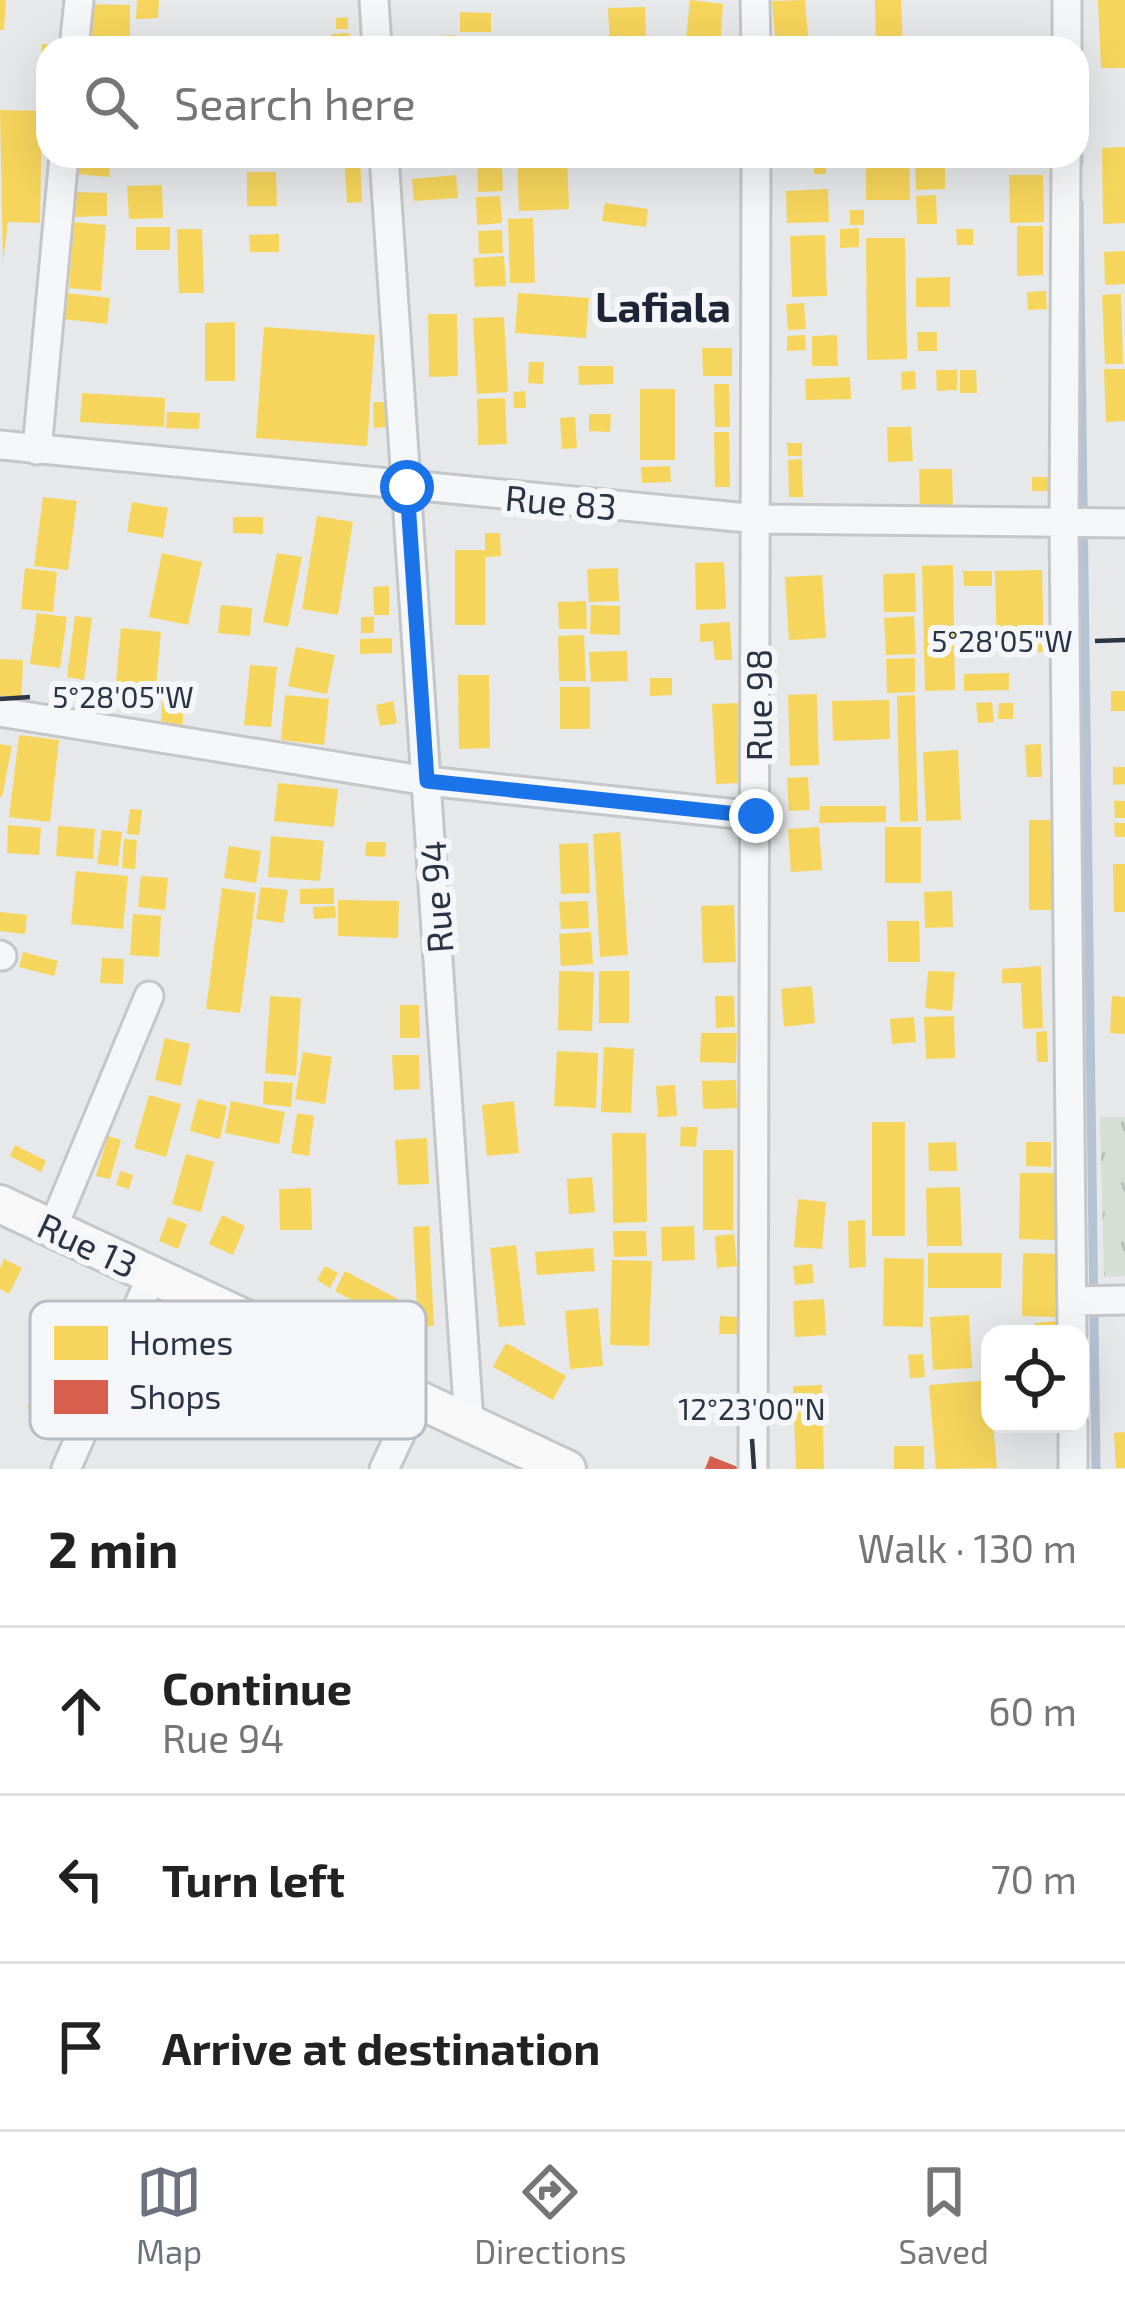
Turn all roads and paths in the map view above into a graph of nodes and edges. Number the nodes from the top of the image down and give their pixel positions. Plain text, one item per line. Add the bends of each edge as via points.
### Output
1 (79, 0) edge
2 (374, 0) edge
3 (755, 0) edge
4 (1067, 0) edge
5 (75, 36) edge
6 (376, 36) edge
7 (756, 36) edge
8 (1066, 36) edge
9 (63, 168) edge
10 (386, 168) edge
11 (756, 168) edge
12 (1066, 168) edge
13 (0, 445) edge
14 (37, 450) junction
15 (407, 487) junction
16 (758, 519) junction
17 (1125, 523) edge
18 (1064, 524) junction
19 (0, 712) edge
20 (427, 781) junction
21 (756, 816) junction
22 (149, 995) dead end
23 (0, 1204) edge
24 (53, 1227) junction
25 (152, 1274) junction
26 (1125, 1300) edge
27 (140, 1301) edge
28 (209, 1301) edge
29 (1072, 1301) junction
30 (1072, 1325) edge
31 (426, 1403) edge
32 (470, 1422) junction
33 (1073, 1433) edge
34 (79, 1439) edge
35 (398, 1439) edge
36 (66, 1469) edge
37 (384, 1469) edge
38 (567, 1469) edge
39 (753, 1469) edge
40 (1073, 1469) edge

1 - 5 street
2 - 6 street
3 - 7 street
4 - 8 street
9 - 14 street
10 - 15 street, Rue 94
11 - 16 street, Rue 98
12 - 18 street
13 - 14 street, Rue 83
14 - 15 street, Rue 83
15 - 16 street, Rue 83
15 - 20 street, Rue 94
16 - 18 street, Rue 83
16 - 21 street, Rue 98
17 - 18 street, Rue 83
18 - 29 street
19 - 20 street
20 - 21 street
20 - 32 street, Rue 94
21 - 39 street, Rue 98
22 - 24 street
23 - 24 street, Rue 13
24 - 25 street, Rue 13
25 - 27 street
25 - 28 street, Rue 13
26 - 29 street
29 - 30 street
31 - 32 street, Rue 13
32 - 38 street, Rue 13
33 - 40 street
34 - 36 street
35 - 37 street

